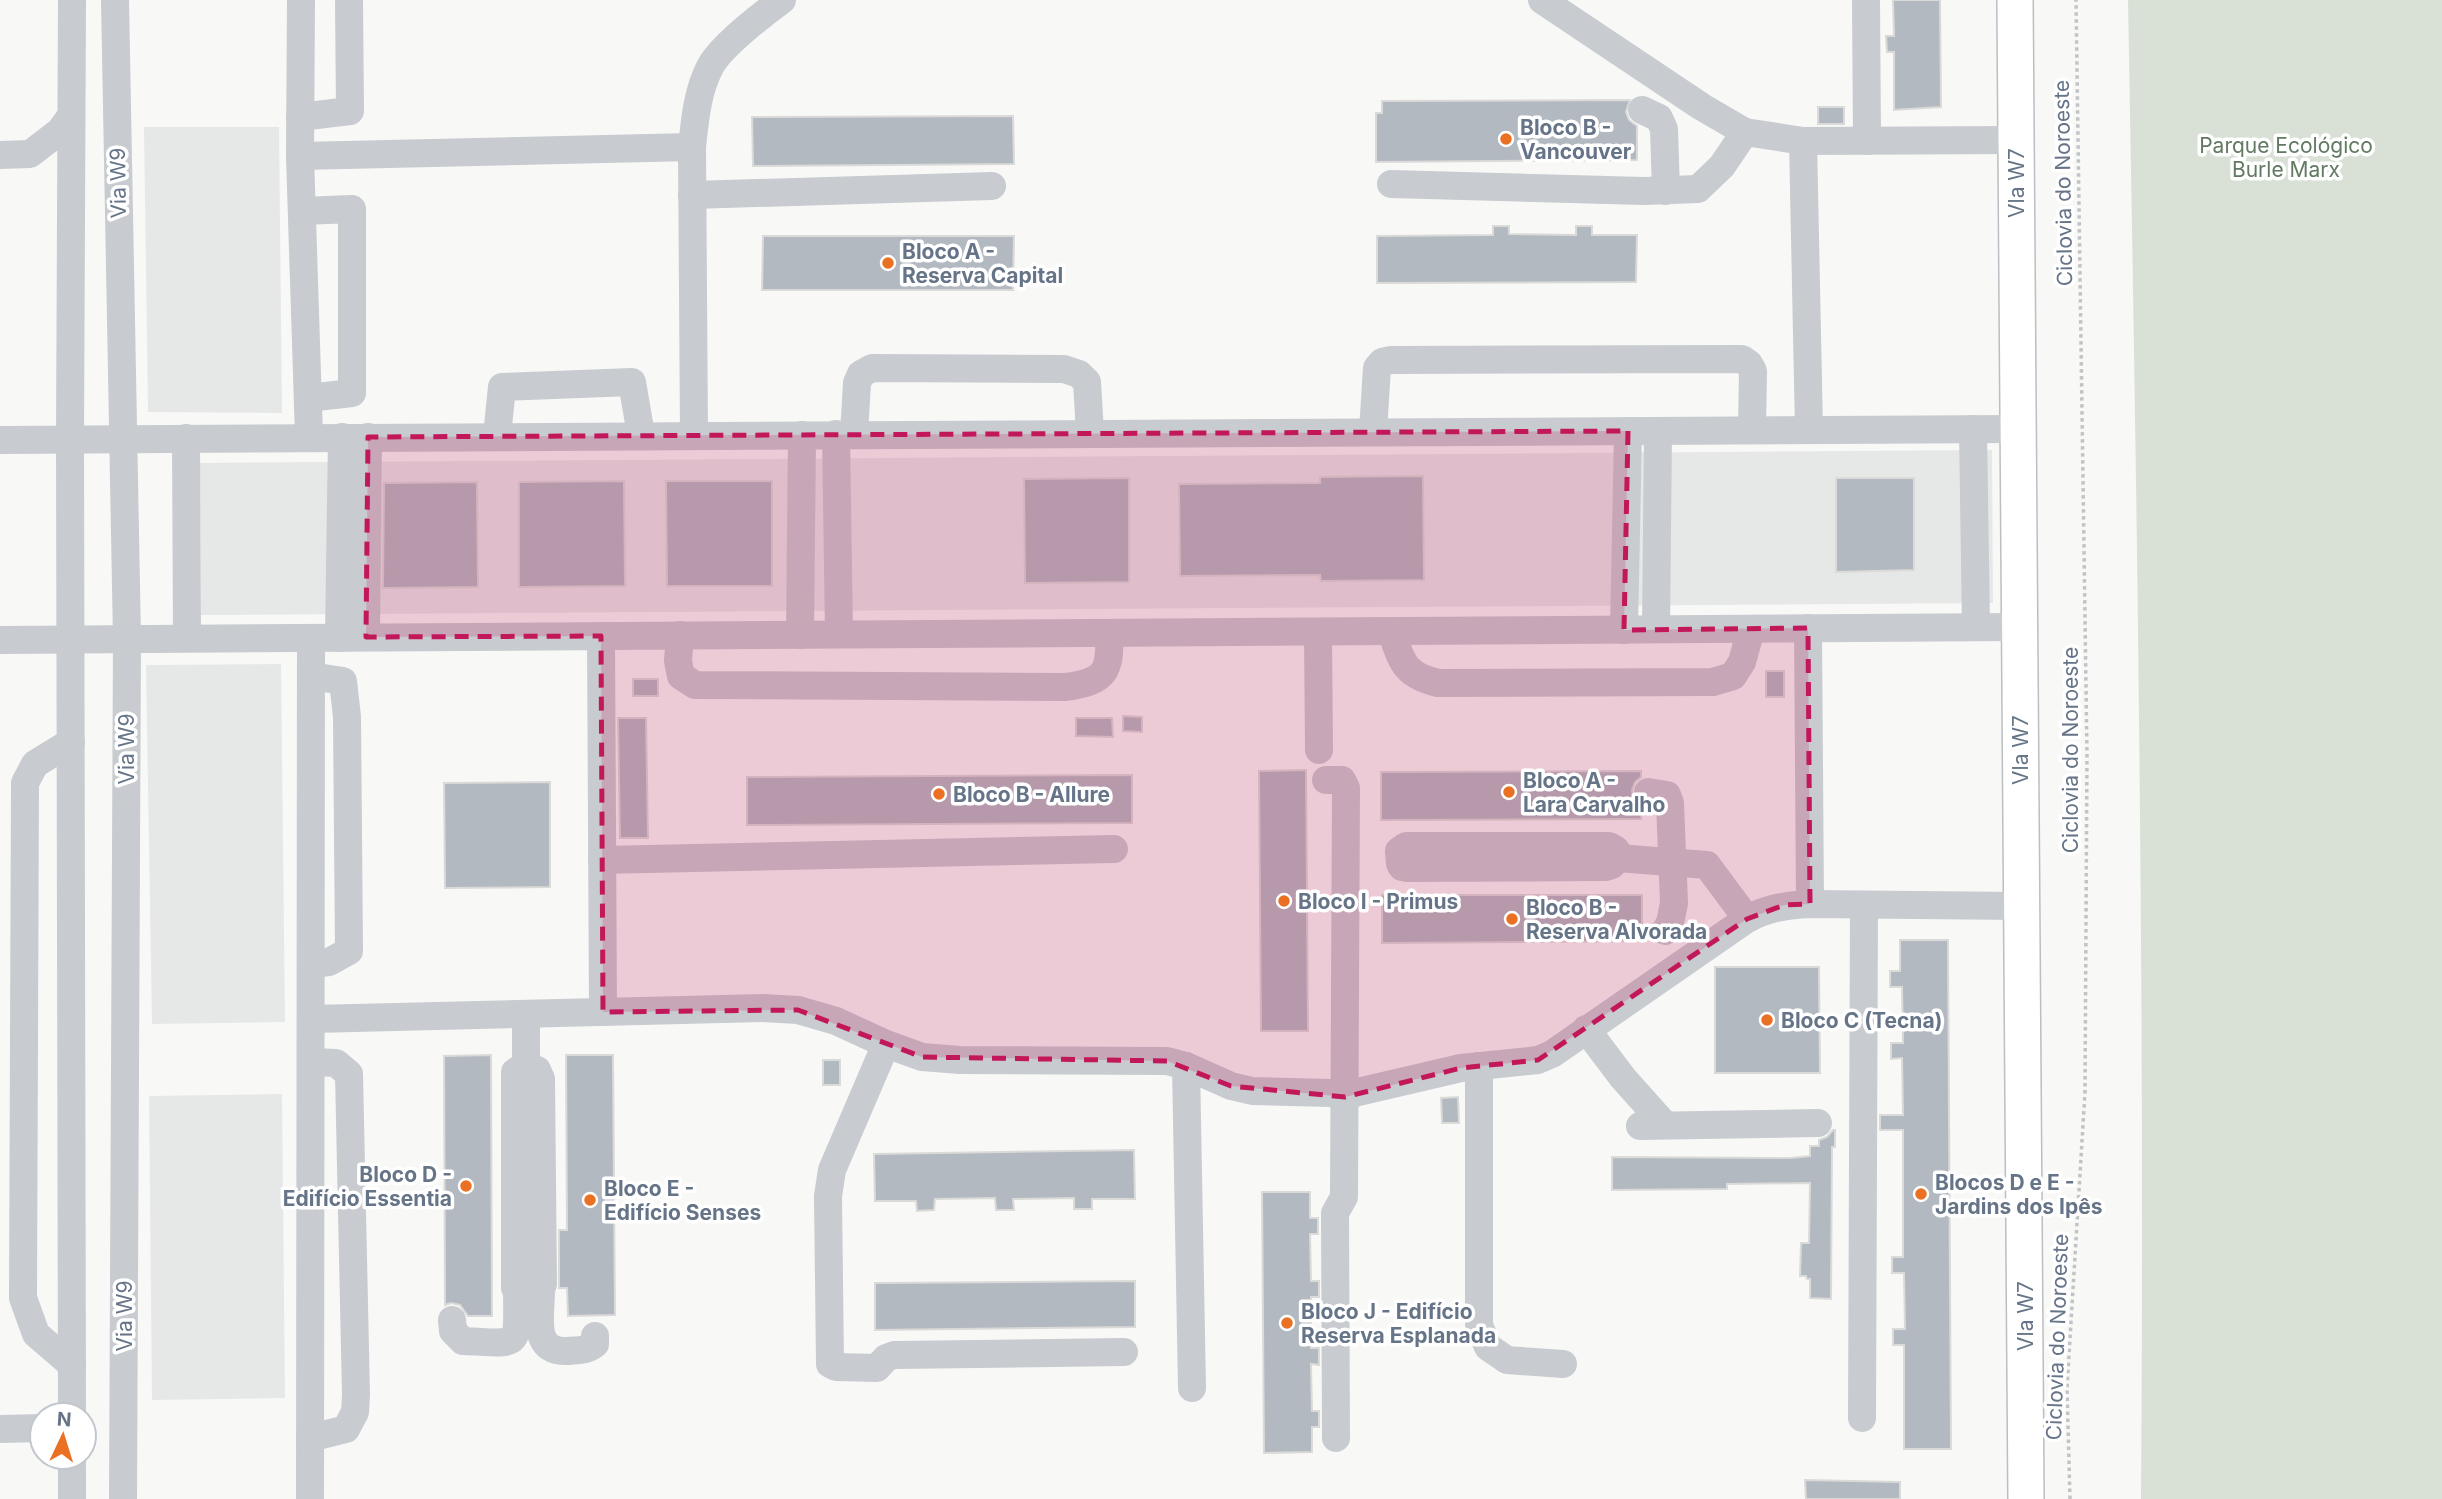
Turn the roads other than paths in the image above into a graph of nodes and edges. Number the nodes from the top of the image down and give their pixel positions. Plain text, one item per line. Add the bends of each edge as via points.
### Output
1 (72, 0) edge
2 (115, 0) edge
3 (301, 0) edge
4 (349, 0) edge
5 (782, 0) edge
6 (1542, 0) edge
7 (1866, 0) edge
8 (2015, 0) edge
9 (1642, 110) dead end
10 (71, 116) junction
11 (300, 117) junction
12 (1745, 132) junction
13 (2016, 140) junction
14 (1803, 141) junction
15 (1867, 141) junction
16 (692, 147) junction
17 (0, 155) edge
18 (30, 155) junction
19 (300, 156) junction
20 (1391, 184) dead end
21 (992, 186) dead end
22 (71, 191) junction
23 (1666, 191) junction
24 (692, 195) junction
25 (302, 211) junction
26 (308, 398) junction
27 (1973, 429) junction
28 (2018, 429) junction
29 (1628, 430) junction
30 (1658, 430) junction
31 (1752, 430) junction
32 (1809, 430) junction
33 (1373, 431) junction
34 (1090, 433) junction
35 (845, 434) junction
36 (641, 435) junction
37 (694, 435) junction
38 (802, 435) junction
39 (497, 436) junction
40 (309, 437) junction
41 (355, 437) junction
42 (70, 438) junction
43 (124, 438) junction
44 (186, 438) junction
45 (0, 440) edge
46 (1976, 627) junction
47 (2020, 627) junction
48 (1808, 628) junction
49 (1656, 629) junction
50 (1751, 629) junction
51 (1625, 630) junction
52 (1391, 631) junction
53 (1318, 632) junction
54 (1109, 633) junction
55 (839, 634) junction
56 (680, 635) junction
57 (800, 635) junction
58 (601, 636) junction
59 (187, 638) junction
60 (311, 638) junction
61 (353, 638) junction
62 (71, 639) junction
63 (127, 639) junction
64 (0, 640) edge
65 (311, 676) junction
66 (71, 741) junction
67 (1319, 750) dead end
68 (1326, 780) dead end
69 (1648, 792) dead end
70 (1114, 849) dead end
71 (1618, 858) junction
72 (602, 860) junction
73 (1671, 861) junction
74 (1810, 905) junction
75 (1864, 905) junction
76 (2021, 906) junction
77 (1747, 919) junction
78 (1665, 931) dead end
79 (312, 964) junction
80 (603, 1012) junction
81 (526, 1014) junction
82 (312, 1019) junction
83 (1586, 1029) junction
84 (886, 1044) junction
85 (312, 1062) junction
86 (1186, 1066) junction
87 (1479, 1066) junction
88 (1345, 1097) junction
89 (1818, 1123) dead end
90 (529, 1292) junction
91 (452, 1320) dead end
92 (595, 1336) dead end
93 (1124, 1352) dead end
94 (1563, 1364) dead end
95 (72, 1365) junction
96 (1192, 1388) dead end
97 (72, 1401) edge
98 (1862, 1418) dead end
99 (28, 1428) edge
100 (0, 1429) edge
101 (310, 1437) junction
102 (1336, 1438) dead end
103 (72, 1471) edge
104 (72, 1499) edge
105 (123, 1499) edge
106 (310, 1499) edge
107 (2026, 1499) edge

1 - 10 street
2 - 43 street, Via W9
3 - 11 street
4 - 11 street via 350,111
5 - 16 street via 755,19 711,65 698,101
6 - 12 street
7 - 15 street
8 - 13 main road, Vla W7
9 - 23 street via 1659,118 1664,129
10 - 18 street
10 - 22 street
11 - 19 street
12 - 14 street
12 - 23 street via 1722,166 1698,190
13 - 15 street
13 - 28 main road, Vla W7
14 - 15 street
14 - 32 street
16 - 19 street
16 - 24 street
17 - 18 street
18 - 22 street
19 - 25 street
20 - 23 street
21 - 24 street
22 - 42 street
24 - 37 street
25 - 26 street
25 - 26 street via 352,209 352,393
26 - 40 street
27 - 28 street
27 - 32 street
27 - 46 street
28 - 47 main road, Vla W7
29 - 30 street
29 - 33 street
29 - 51 street
30 - 31 street
30 - 49 street
31 - 32 street
31 - 33 street via 1753,371 1742,359 1391,359 1377,368
33 - 34 street
34 - 35 street
34 - 35 street via 1087,382 1079,373 1064,369 872,368 861,374 857,383
35 - 38 street
35 - 55 street
36 - 37 street
36 - 39 street
36 - 39 street via 632,382 502,387
37 - 38 street
38 - 57 street
39 - 41 street
40 - 41 street
40 - 44 street
41 - 61 street
42 - 43 street
42 - 45 street
42 - 62 street
43 - 44 street
43 - 63 street, Via W9
44 - 59 street
46 - 47 street
46 - 48 street
47 - 76 main road, Vla W7
48 - 50 street
48 - 74 street
49 - 50 street
49 - 51 street
50 - 52 street via 1733,676 1713,682 1438,683 1418,678 1404,667
51 - 52 street
52 - 53 street
53 - 54 street
53 - 67 street
54 - 55 street
54 - 56 street via 1110,655 1098,680 1065,687 695,685 681,676
55 - 57 street
56 - 57 street
56 - 58 street
58 - 61 street
58 - 72 street
59 - 60 street
59 - 63 street
60 - 61 street
60 - 65 street
62 - 63 street
62 - 64 street
62 - 66 street
63 - 105 street, Via W9
65 - 79 street
65 - 79 street via 343,681 349,951 329,962
66 - 95 street
66 - 95 street via 35,764 25,783 23,1298 36,1334
68 - 88 street via 1342,780 1346,788
69 - 73 street via 1667,795 1670,803
70 - 72 street
71 - 71 street via 1609,846 1406,846 1399,851 1400,864 1407,868 1606,867
71 - 73 street
72 - 80 street
73 - 77 street via 1707,864
73 - 78 street via 1674,902
74 - 75 street
74 - 77 street via 1784,905
75 - 76 street
75 - 98 street
76 - 107 main road, Vla W7
77 - 83 street
79 - 82 street
80 - 81 street
80 - 84 street via 798,1010
81 - 82 street
81 - 90 street via 526,1065 516,1072 515,1079
82 - 85 street
83 - 87 street via 1538,1060
83 - 89 street via 1652,1126
84 - 86 street via 922,1057 960,1060 1167,1061
84 - 93 street via 832,1170 828,1196 830,1364 877,1368 894,1355
85 - 101 street
85 - 101 street via 336,1062 349,1074 356,1395 355,1412 346,1429
86 - 88 street via 1252,1091
86 - 96 street
87 - 88 street
87 - 94 street via 1479,1325 1488,1347 1507,1360
88 - 102 street via 1344,1197 1335,1213
90 - 91 street via 513,1340 463,1341 453,1331
90 - 92 street via 547,1347 587,1350 595,1344
95 - 97 street
99 - 100 street
101 - 106 street
103 - 104 street

